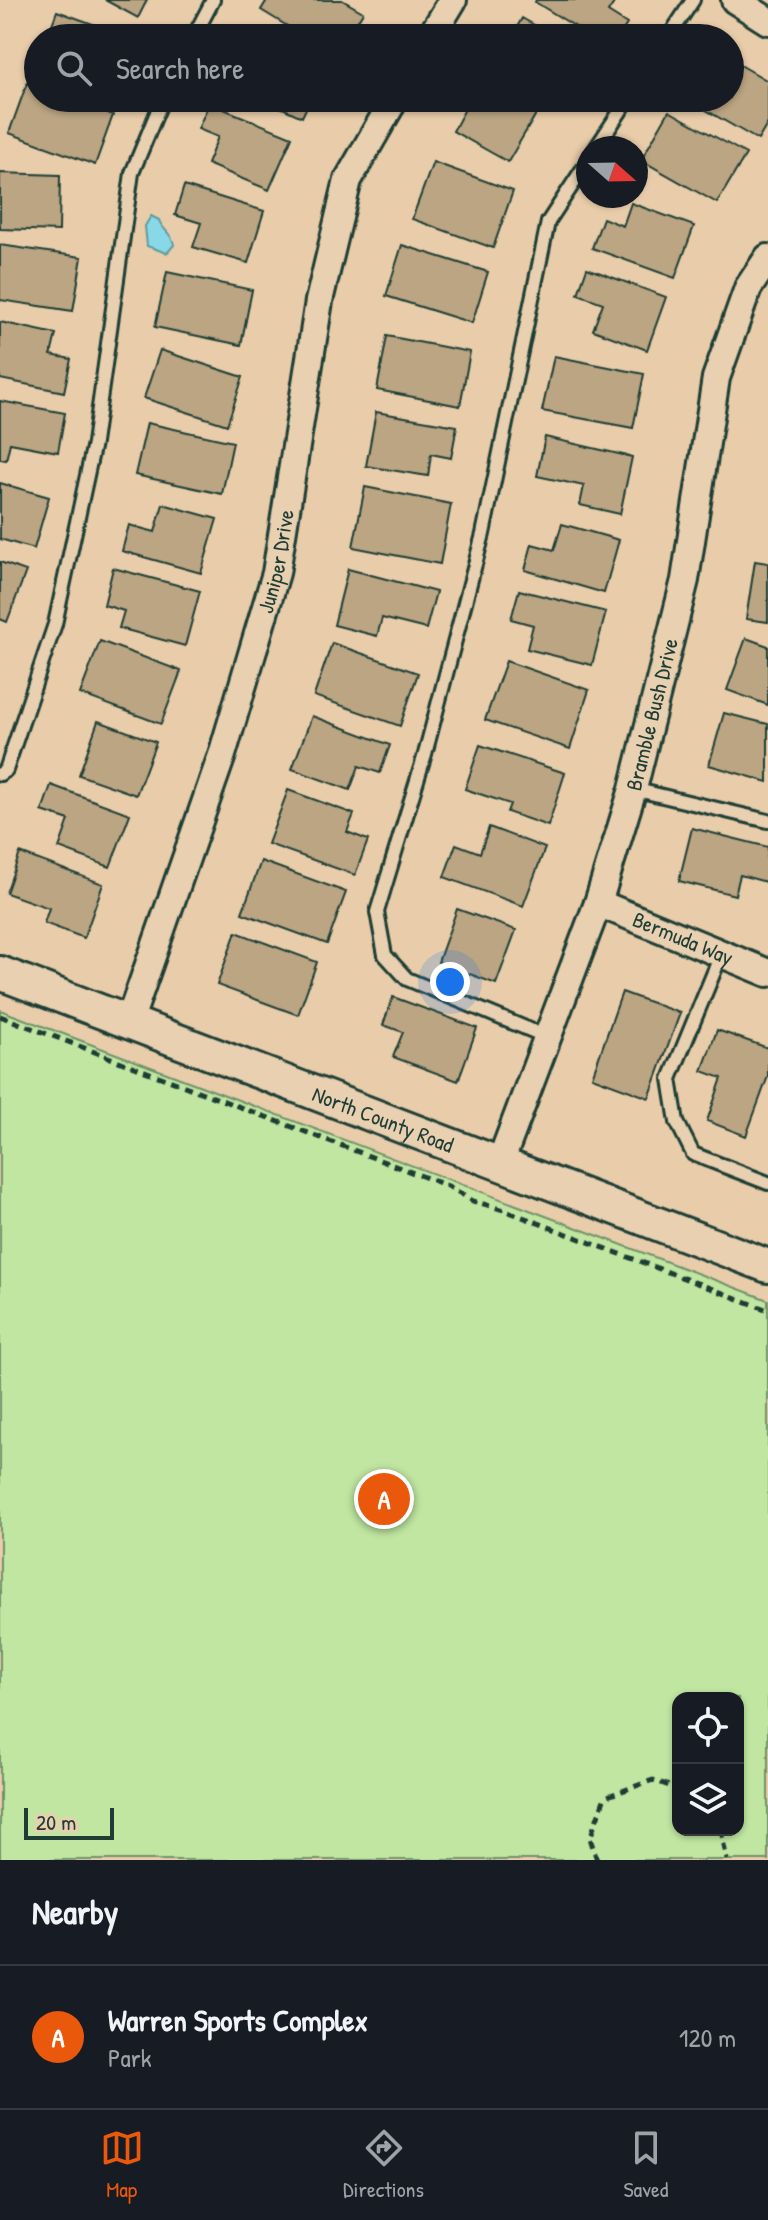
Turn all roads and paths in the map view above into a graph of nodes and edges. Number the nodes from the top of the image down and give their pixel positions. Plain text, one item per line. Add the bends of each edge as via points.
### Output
1 (213, 0) edge
2 (453, 0) edge
3 (693, 0) edge
4 (735, 0) edge
5 (768, 21) edge
6 (200, 24) edge
7 (438, 24) edge
8 (677, 24) edge
9 (157, 112) edge
10 (387, 112) edge
11 (620, 112) edge
12 (604, 136) edge
13 (576, 179) edge
14 (768, 258) edge
15 (0, 774) edge
16 (633, 789) junction
17 (768, 821) edge
18 (598, 903) junction
19 (721, 955) junction
20 (0, 973) edge
21 (768, 973) edge
22 (0, 1016) edge
23 (129, 1022) junction
24 (547, 1037) junction
25 (500, 1163) junction
26 (768, 1183) edge
27 (768, 1266) edge
28 (768, 1310) edge
29 (672, 1787) edge
30 (722, 1836) edge
31 (597, 1860) edge
32 (727, 1860) edge

1 - 6 lane
2 - 7 street
3 - 8 lane
4 - 5 street
9 - 15 lane via 132,173 94,443 55,624 6,770
10 - 23 street, Juniper Drive via 348,180 319,301 276,573 222,755
11 - 12 lane
13 - 24 lane via 548,222 483,534 377,912 385,955 407,979
14 - 16 street, Bramble Bush Drive via 748,288 716,378 685,580
16 - 17 lane
16 - 18 street, Bramble Bush Drive
18 - 19 street, Bermuda Way
18 - 24 street, Bramble Bush Drive
19 - 21 street, Bermuda Way
19 - 26 lane via 670,1079 677,1122 693,1154
20 - 23 street, North County Road
22 - 28 path
23 - 25 street, North County Road
24 - 25 street, Bramble Bush Drive
25 - 27 street, North County Road
29 - 31 path via 653,1780 605,1797 590,1838
30 - 32 path

